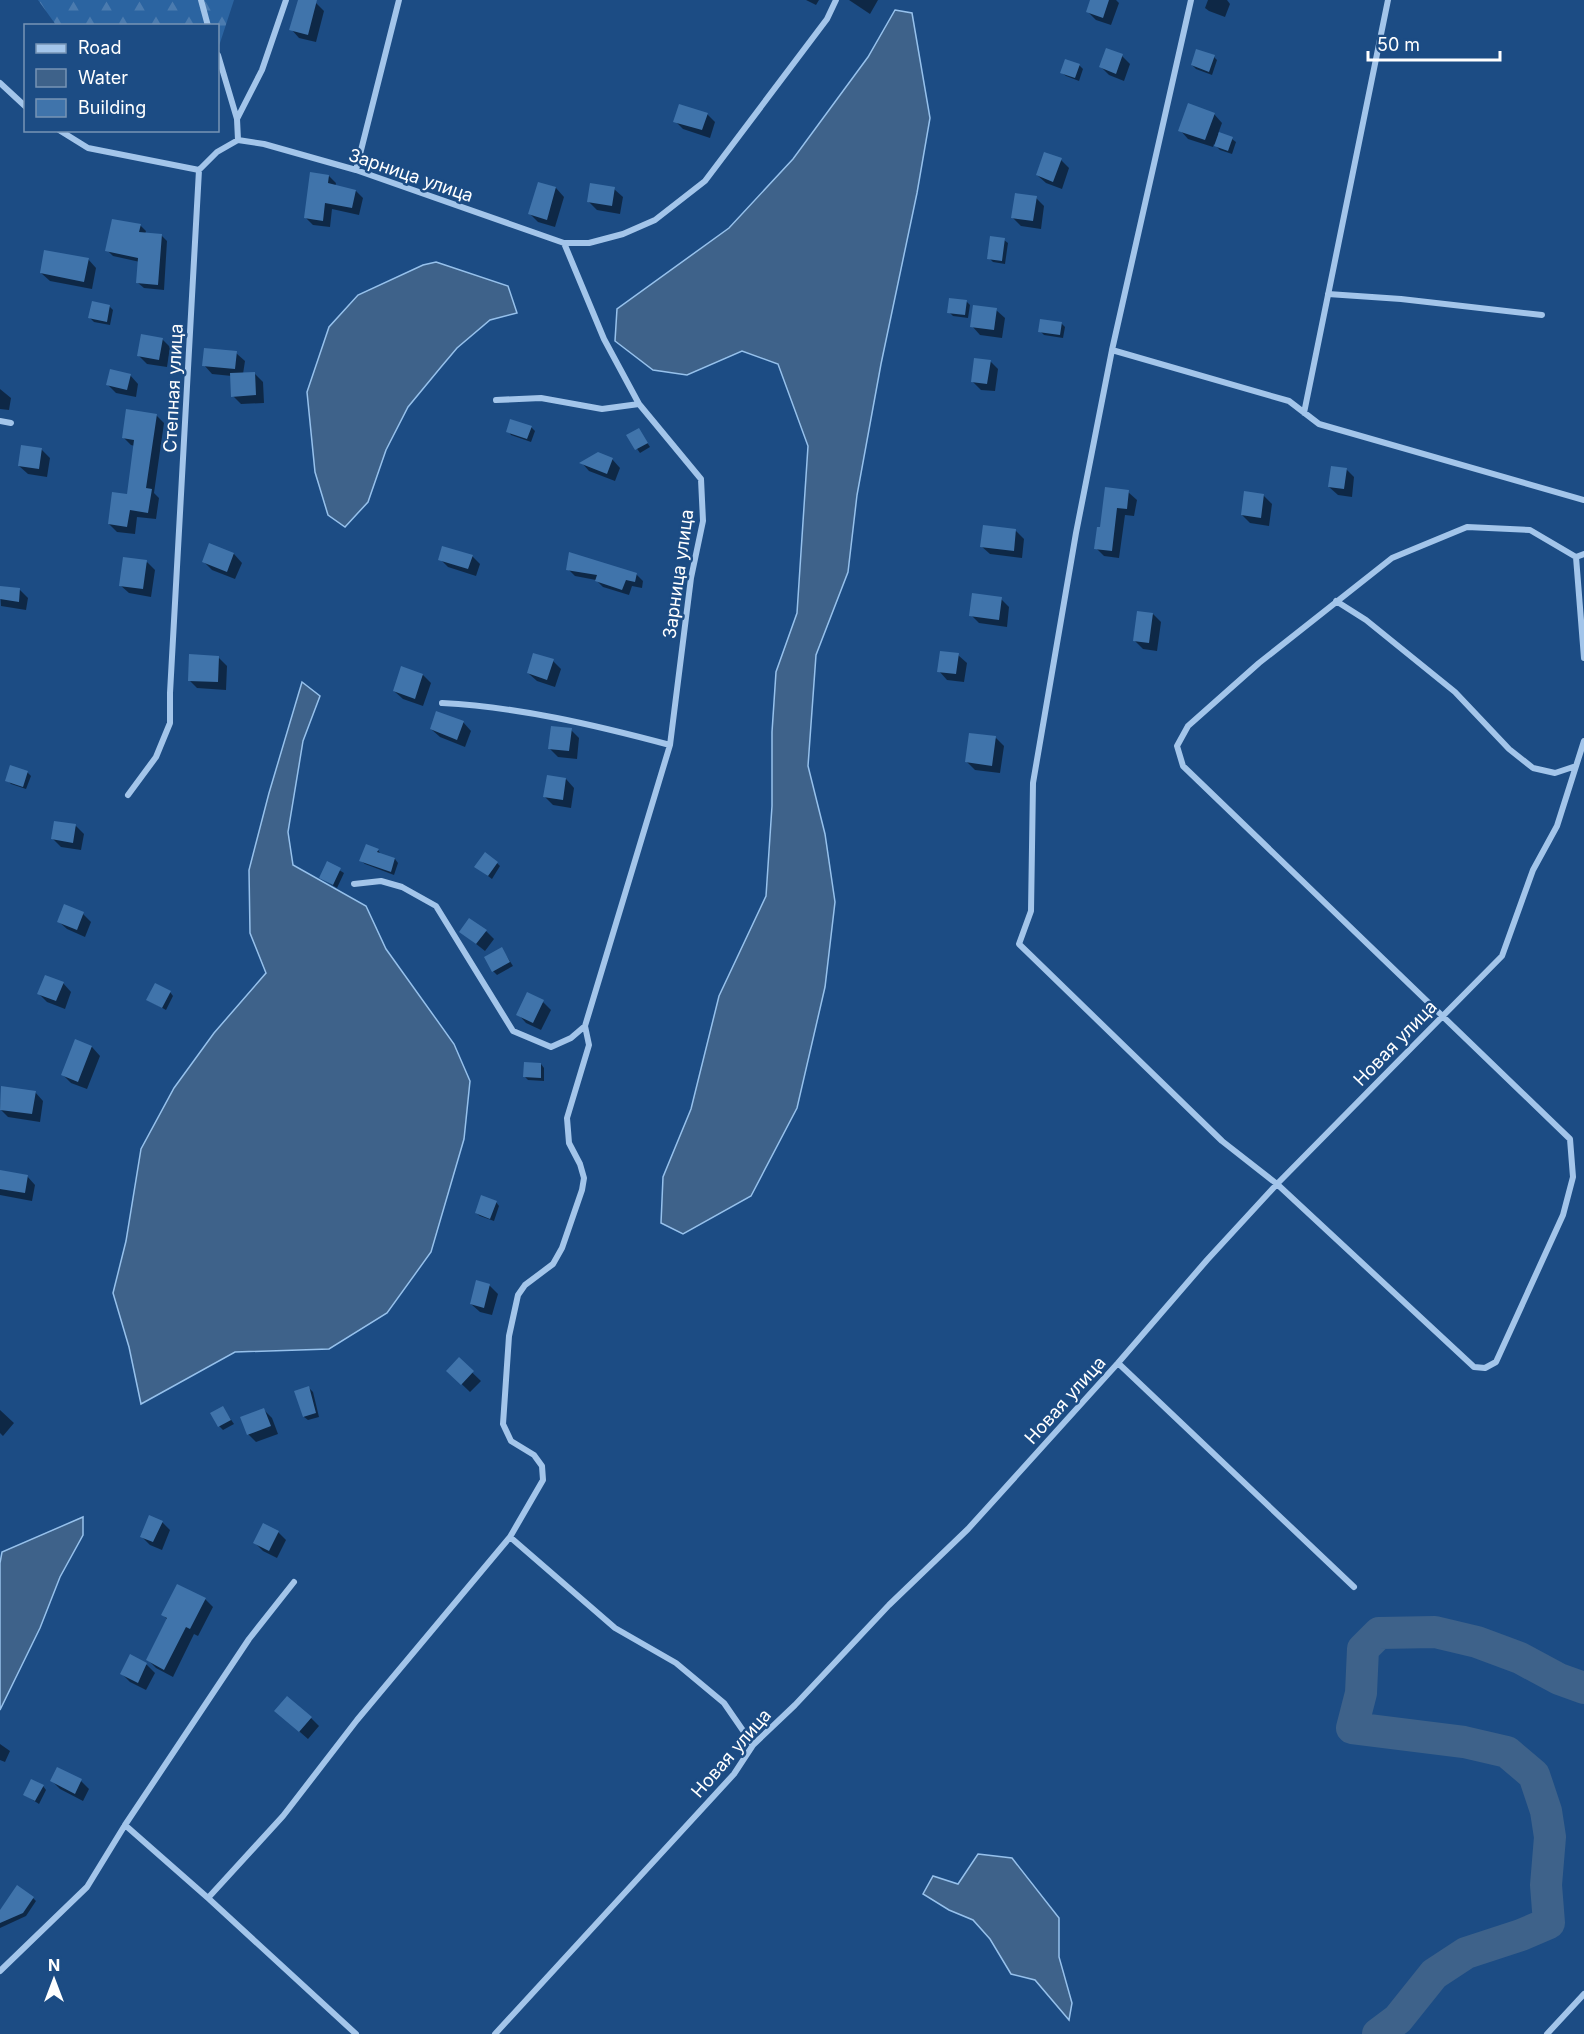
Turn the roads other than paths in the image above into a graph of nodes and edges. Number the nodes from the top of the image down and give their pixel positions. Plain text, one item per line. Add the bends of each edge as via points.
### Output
1 (201, 0) edge
2 (286, 0) edge
3 (399, 0) edge
4 (836, 0) edge
5 (1191, 0) edge
6 (1388, 0) edge
7 (207, 24) edge
8 (219, 58) edge
9 (0, 83) edge
10 (24, 105) edge
11 (237, 119) junction
12 (62, 132) edge
13 (238, 140) junction
14 (199, 170) junction
15 (356, 170) junction
16 (564, 243) junction
17 (1328, 294) junction
18 (1542, 315) dead end
19 (1112, 350) junction
20 (496, 400) dead end
21 (639, 404) junction
22 (1304, 413) junction
23 (0, 422) edge
24 (11, 423) dead end
25 (1584, 500) edge
26 (1584, 554) edge
27 (1576, 557) junction
28 (1336, 602) junction
29 (1584, 658) edge
30 (442, 703) dead end
31 (1584, 741) edge
32 (669, 745) junction
33 (1576, 766) junction
34 (128, 795) dead end
35 (354, 884) dead end
36 (1442, 1017) junction
37 (585, 1026) junction
38 (1277, 1184) junction
39 (1118, 1363) junction
40 (510, 1537) junction
41 (294, 1582) dead end
42 (1354, 1587) dead end
43 (753, 1745) junction
44 (125, 1825) junction
45 (208, 1898) junction
46 (0, 1971) edge
47 (1584, 1994) edge
48 (356, 2034) edge
49 (495, 2034) edge
50 (1547, 2034) edge

1 - 7 street
2 - 11 street via 262,70
3 - 15 street
4 - 16 street via 827,19 705,181 655,220 589,243
5 - 19 street
6 - 17 street
8 - 11 street
9 - 10 street
11 - 13 street
12 - 14 street via 88,148
13 - 14 street via 217,152
13 - 15 street, Зарница улица
14 - 34 street, Степная улица via 170,723 156,757
15 - 16 street, Зарница улица
16 - 21 street, Зарница улица via 604,339
17 - 18 street
17 - 22 street
19 - 22 street via 1289,401
19 - 38 street via 1033,783 1030,911 1019,944 1222,1141
20 - 21 street via 541,398 602,409
21 - 32 street, Зарница улица via 701,479 703,521 691,578
22 - 25 street via 1318,424
23 - 24 street
26 - 27 street
27 - 28 street via 1530,530 1467,527 1392,558
27 - 29 street
28 - 33 street via 1366,620 1455,692 1509,749 1533,768 1555,773
28 - 36 street via 1188,726 1177,746 1183,766
30 - 32 street via 482,705 594,725
31 - 33 street, Новая улица
32 - 37 street, Зарница улица
33 - 36 street, Новая улица via 1557,826 1533,870 1502,956
35 - 37 street via 381,881 402,887 435,906 513,1031 551,1047
36 - 38 street, Новая улица
36 - 38 street via 1570,1139 1573,1177 1563,1215 1496,1362 1485,1368 1474,1367
37 - 40 street, Зарница улица via 589,1045 567,1118 569,1143 584,1178 582,1190 553,1264 518,1295 509,1336 503,1424 511,1441 534,1455 542,1466 543,1480
38 - 39 street, Новая улица
39 - 42 street
39 - 43 street, Новая улица via 968,1529
40 - 43 street via 615,1628 676,1663 724,1703
40 - 45 street, Зарница улица via 357,1720 283,1816
41 - 44 street via 249,1639
43 - 49 street, Новая улица via 735,1774
44 - 45 street
44 - 46 street via 87,1887
45 - 48 street
47 - 50 street

